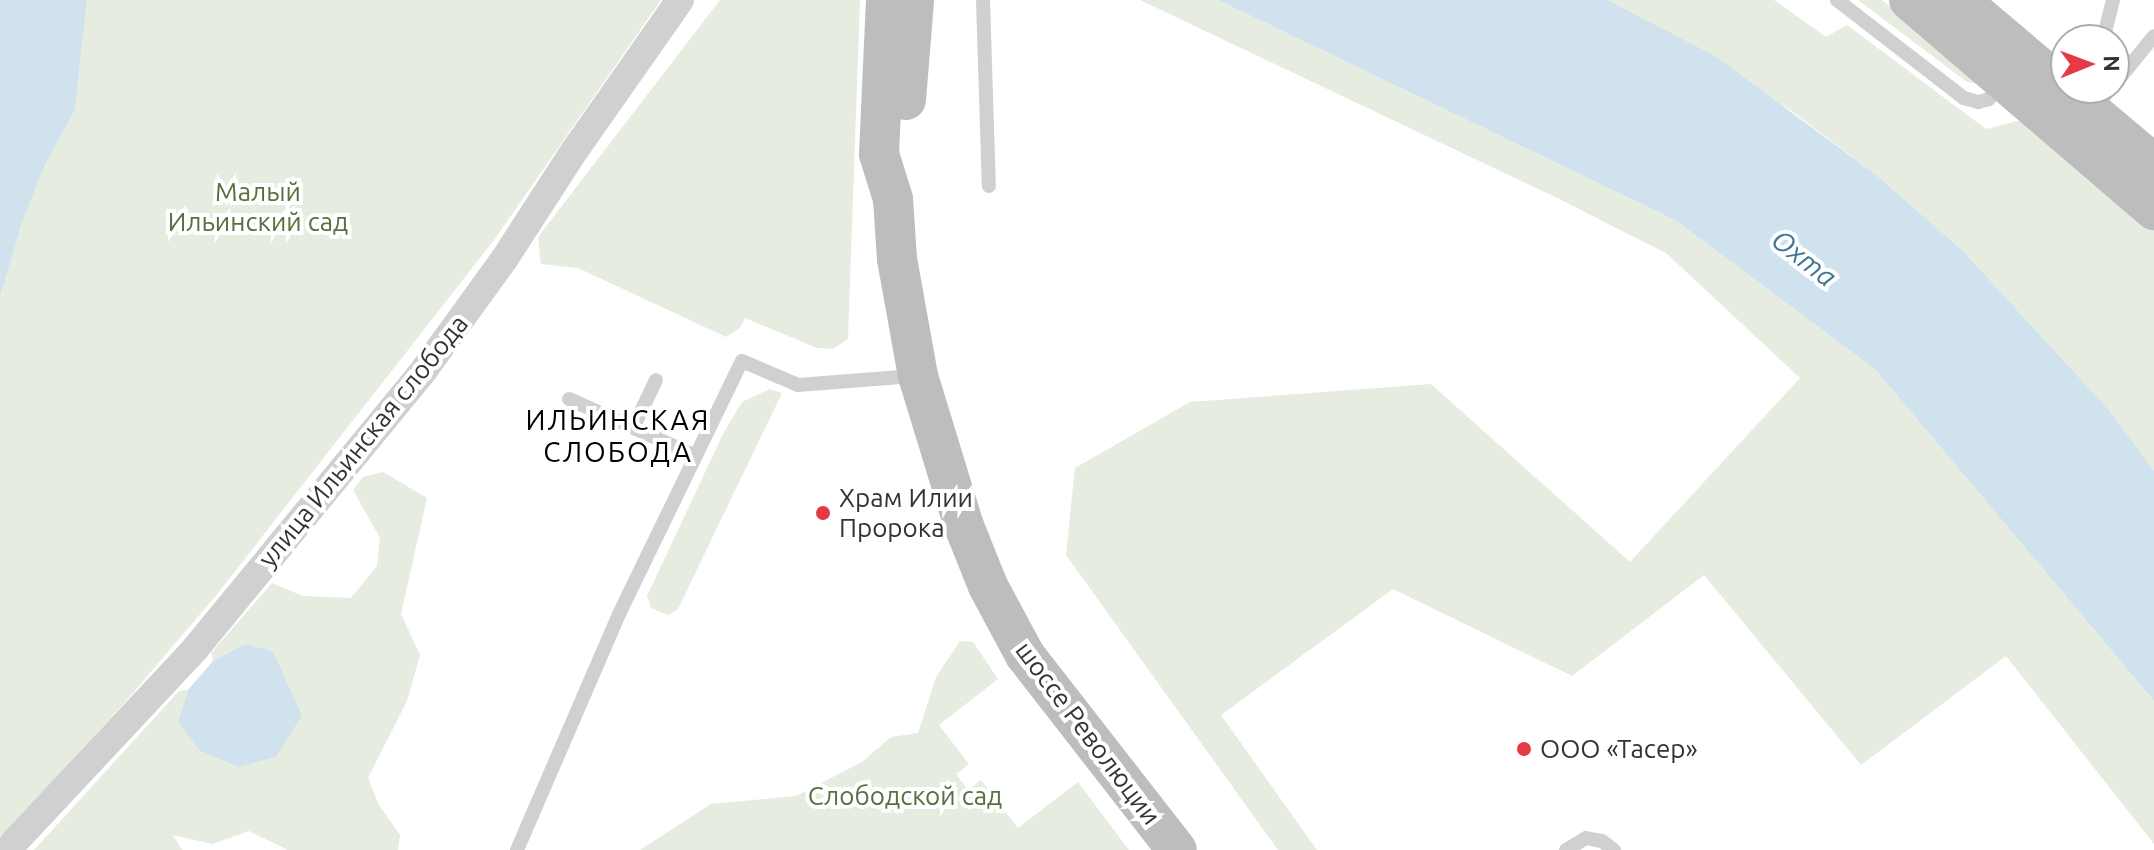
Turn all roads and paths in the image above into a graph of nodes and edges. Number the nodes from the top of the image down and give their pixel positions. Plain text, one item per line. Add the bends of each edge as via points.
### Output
1 (680, 0) edge
2 (886, 0) edge
3 (914, 0) edge
4 (983, 0) edge
5 (1837, 0) edge
6 (1909, 0) edge
7 (2113, 0) edge
8 (1966, 2) edge
9 (2107, 24) edge
10 (2154, 36) edge
11 (2003, 80) junction
12 (2090, 107) edge
13 (2154, 164) edge
14 (989, 186) dead end
15 (893, 199) junction
16 (2154, 210) edge
17 (918, 376) junction
18 (656, 380) dead end
19 (569, 399) dead end
20 (633, 428) junction
21 (696, 456) junction
22 (7, 850) edge
23 (517, 850) edge
24 (1177, 850) edge
25 (1566, 850) edge
26 (1614, 850) edge

1 - 22 street, улица Ильинская слобода via 424,370 195,649
2 - 15 main road, шоссе Революции via 879,154
3 - 15 main road, шоссе Революции via 903,154
4 - 14 lane
5 - 11 lane via 1964,98 1989,99
6 - 11 main road
7 - 9 lane
8 - 12 main road
10 - 12 lane
11 - 12 main road
12 - 13 main road
12 - 16 main road
15 - 17 main road, шоссе Революции via 897,259
17 - 21 lane via 798,385 742,361
17 - 24 main road, шоссе Революции via 964,526 1025,655
18 - 20 lane
19 - 20 lane
20 - 21 lane
21 - 23 lane via 608,638
25 - 26 lane via 1586,838

